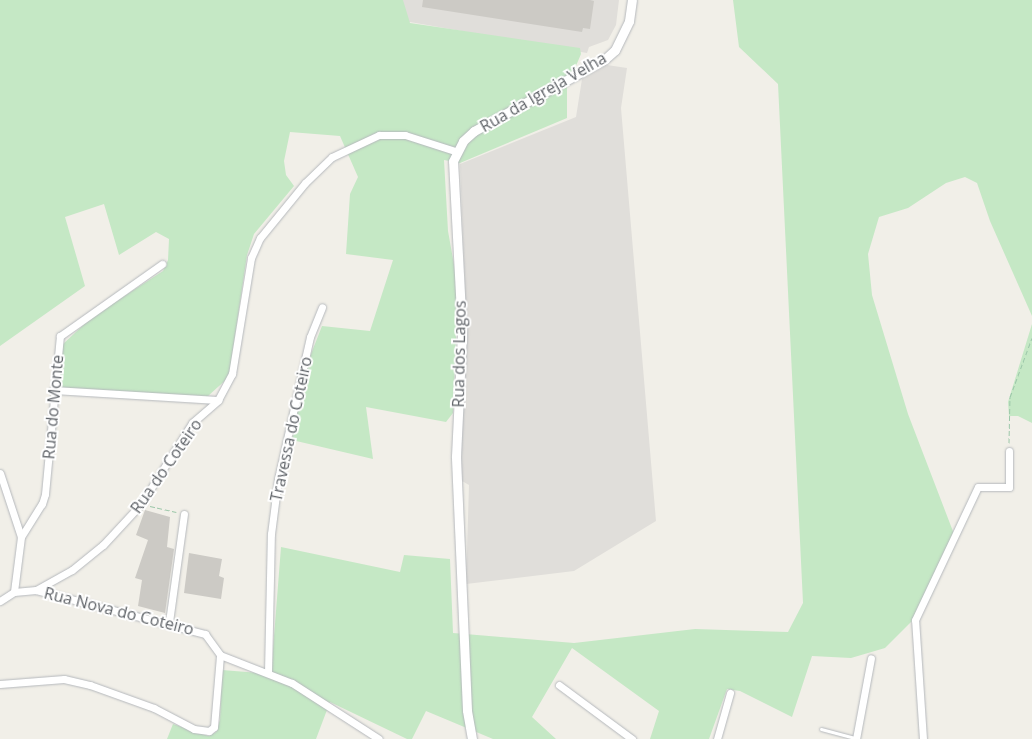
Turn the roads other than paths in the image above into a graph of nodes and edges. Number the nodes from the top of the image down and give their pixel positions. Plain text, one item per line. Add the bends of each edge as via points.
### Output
1 (632, 0) edge
2 (455, 151) junction
3 (162, 264) dead end
4 (322, 308) dead end
5 (53, 390) junction
6 (218, 400) junction
7 (1008, 452) road end
8 (1, 477) edge
9 (184, 514) road end
10 (21, 536) junction
11 (36, 590) junction
12 (14, 592) junction
13 (0, 601) edge
14 (169, 622) junction
15 (220, 655) junction
16 (871, 658) dead end
17 (268, 673) junction
18 (0, 684) edge
19 (559, 685) dead end
20 (730, 693) dead end
21 (821, 729) dead end
22 (379, 739) edge
23 (472, 739) edge
24 (632, 739) edge
25 (716, 739) edge
26 (856, 739) edge
27 (923, 739) edge

1 - 2 street, Rua da Igreja Velha via 624,36 605,59 474,131
2 - 6 street, Rua do Coteiro via 405,135 379,135 332,157 296,194 260,238 251,258 232,374
2 - 23 street, Rua dos Lagos via 452,172 462,332 456,456 467,710
3 - 5 street, Rua do Monte via 60,336
4 - 17 street, Travessa do Coteiro via 310,337 278,479 271,534
5 - 6 street
5 - 10 street, Rua do Monte via 45,494 39,510
6 - 11 street, Rua do Coteiro via 192,423 141,504 103,545 72,570
7 - 27 street via 1009,487 978,487 915,620
8 - 10 street
9 - 14 street
10 - 12 street
11 - 12 street, Rua do Coteiro
11 - 14 street, Rua Nova do Coteiro
12 - 13 street, Rua do Coteiro
14 - 15 street, Rua Nova do Coteiro via 205,634
15 - 17 street
15 - 18 street via 214,727 208,731 194,729 154,708 64,679
16 - 26 street
17 - 22 street via 292,683
19 - 24 street
20 - 25 street
21 - 26 lane

